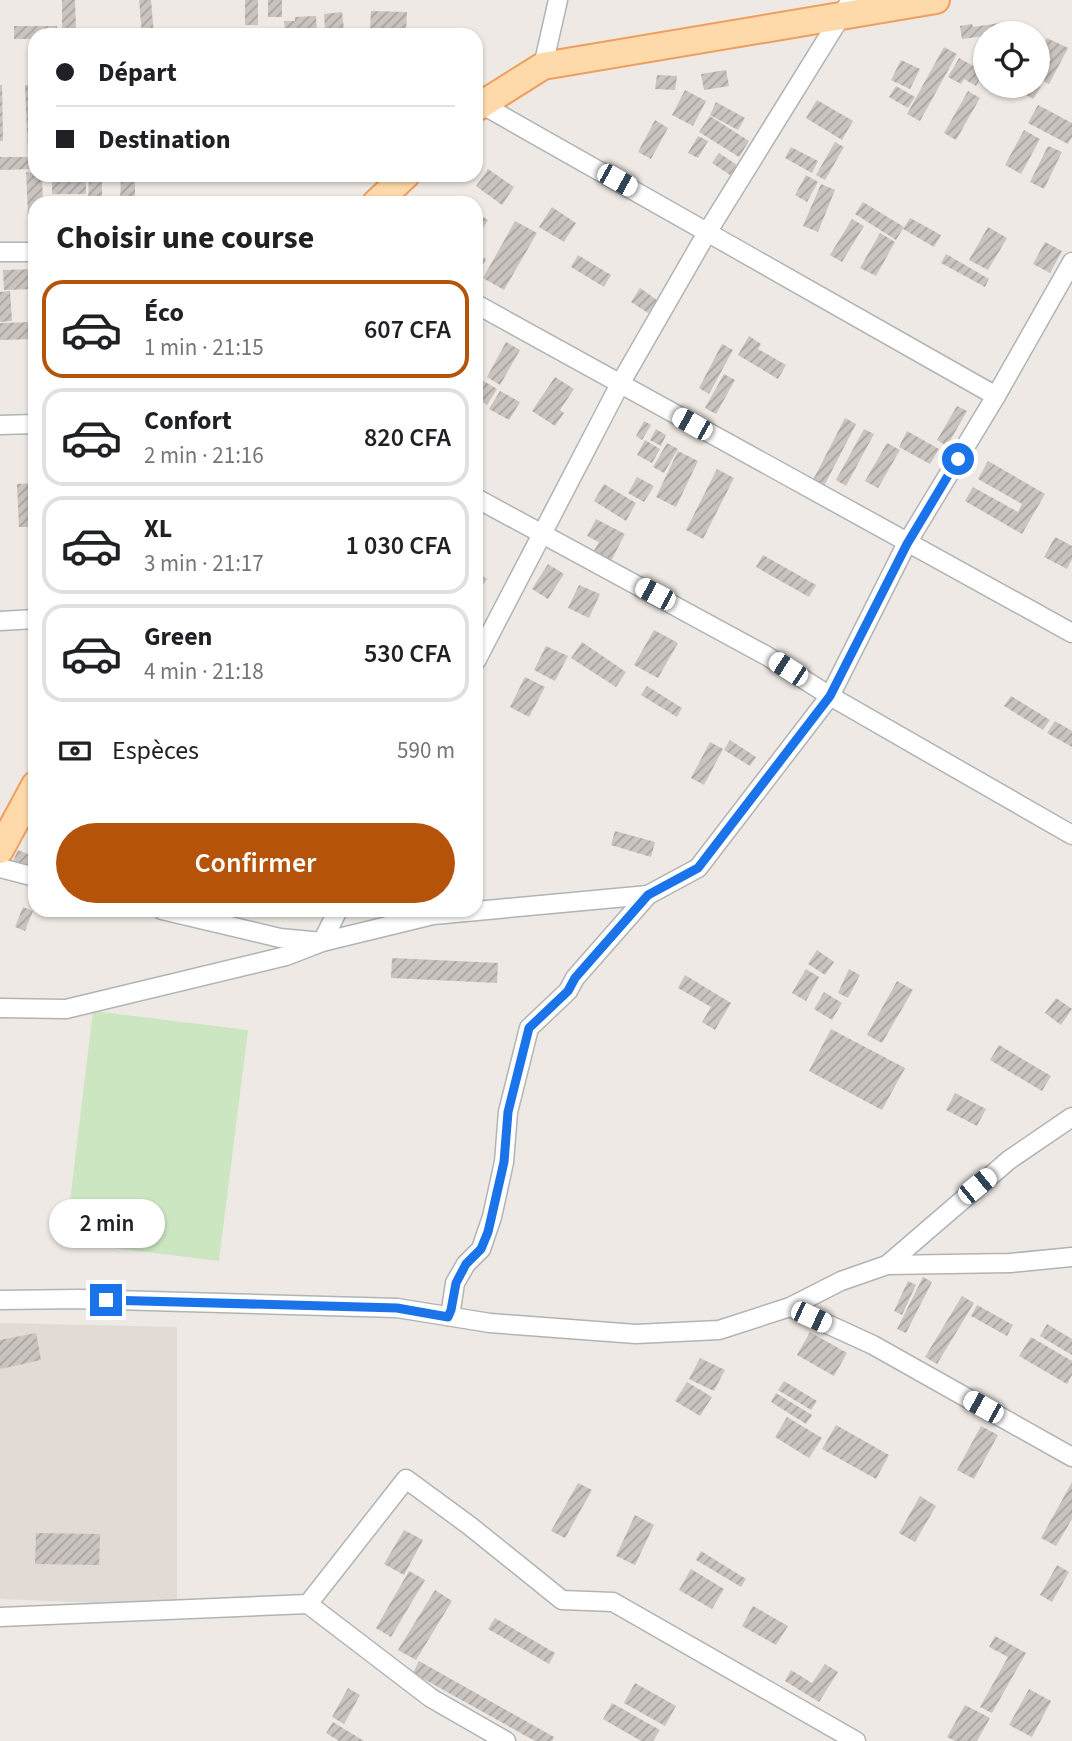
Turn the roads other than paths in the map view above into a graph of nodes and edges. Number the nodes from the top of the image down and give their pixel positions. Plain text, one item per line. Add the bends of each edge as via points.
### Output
1 (558, 0) edge
2 (936, 0) edge
3 (847, 7) edge
4 (543, 66) junction
5 (483, 104) edge
6 (483, 108) edge
7 (398, 182) edge
8 (384, 196) edge
9 (708, 231) junction
10 (0, 253) edge
11 (28, 253) edge
12 (1072, 262) edge
13 (483, 308) edge
14 (620, 384) junction
15 (996, 396) junction
16 (28, 424) edge
17 (0, 425) edge
18 (483, 502) edge
19 (543, 533) junction
20 (907, 544) junction
21 (28, 619) edge
22 (0, 621) edge
23 (1072, 633) edge
24 (483, 648) edge
25 (830, 696) junction
26 (28, 798) edge
27 (1070, 829) edge
28 (0, 850) edge
29 (0, 868) edge
30 (28, 875) edge
31 (648, 895) junction
32 (483, 910) edge
33 (192, 917) edge
34 (334, 917) edge
35 (425, 917) edge
36 (322, 942) junction
37 (0, 1008) edge
38 (1072, 1117) edge
39 (1072, 1257) edge
40 (887, 1265) junction
41 (0, 1300) edge
42 (790, 1307) junction
43 (448, 1317) junction
44 (1072, 1457) edge
45 (308, 1604) junction
46 (0, 1617) edge
47 (501, 1739) edge
48 (856, 1741) edge

1 - 4 street
2 - 3 main road
3 - 4 main road
3 - 9 street
4 - 5 main road
6 - 9 street
7 - 8 main road
9 - 14 street
9 - 15 street
10 - 11 street
12 - 15 street
13 - 14 street
14 - 19 street
14 - 20 street
15 - 20 street
16 - 17 street
18 - 19 street
19 - 24 street
19 - 25 street via 767,656
20 - 23 street
20 - 25 street
21 - 22 street
25 - 27 street
25 - 31 street via 698,868
26 - 28 main road
29 - 30 street
31 - 32 street
31 - 43 street via 568,991 529,1028 508,1112 504,1162 488,1232 456,1283
33 - 36 street via 280,938
34 - 36 street
35 - 36 street
36 - 37 street via 286,956 66,1009
38 - 40 street via 1009,1160
39 - 40 street
40 - 42 street via 841,1281
41 - 43 street via 397,1308
42 - 43 street via 719,1330 636,1334
42 - 44 street via 873,1345
45 - 46 street
45 - 47 street via 431,1698
45 - 48 street via 406,1479 562,1600 613,1602

